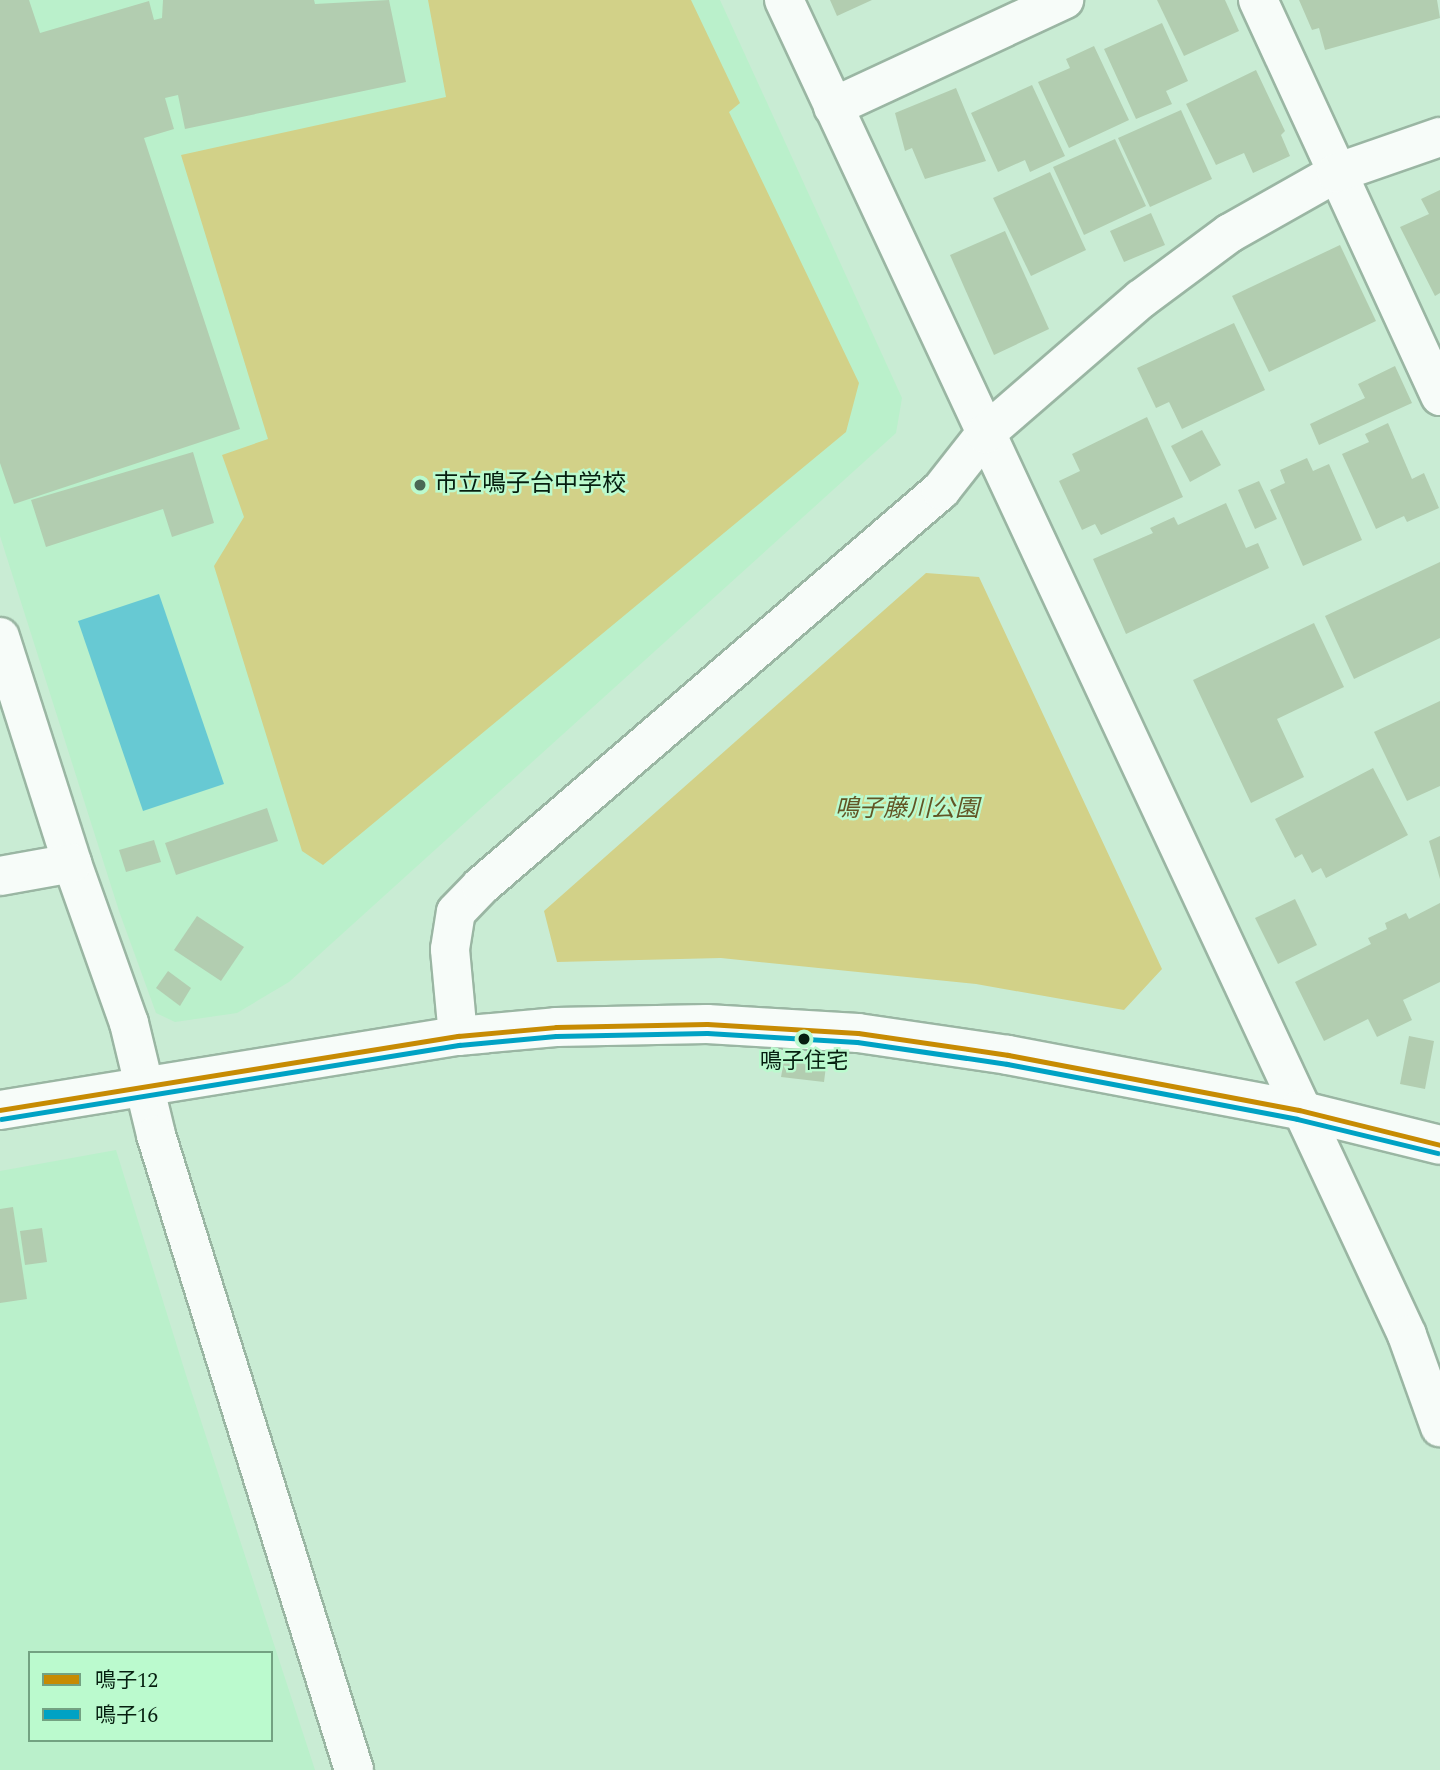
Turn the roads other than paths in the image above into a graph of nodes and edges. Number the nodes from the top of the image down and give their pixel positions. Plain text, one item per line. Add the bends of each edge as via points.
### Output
1 (784, 0) edge
2 (1064, 0) edge
3 (1258, 0) edge
4 (833, 107) junction
5 (1440, 137) edge
6 (1336, 173) junction
7 (1440, 396) edge
8 (985, 434) junction
9 (0, 637) edge
10 (72, 863) junction
11 (0, 876) edge
12 (458, 1036) junction
13 (143, 1084) junction
14 (0, 1110) edge
15 (1299, 1110) junction
16 (1440, 1145) edge
17 (1440, 1427) edge
18 (354, 1770) edge

1 - 4 street
2 - 4 street
3 - 6 street
4 - 8 street
5 - 6 street
6 - 7 street
6 - 8 street via 1230,233 1141,299
8 - 12 street via 941,491 456,912 450,950
8 - 15 street
9 - 10 street
10 - 11 street
10 - 13 street via 129,1023
12 - 13 street
12 - 15 street via 556,1027 707,1024 858,1033
13 - 14 street
13 - 18 street
15 - 16 street
15 - 17 street via 1407,1335

